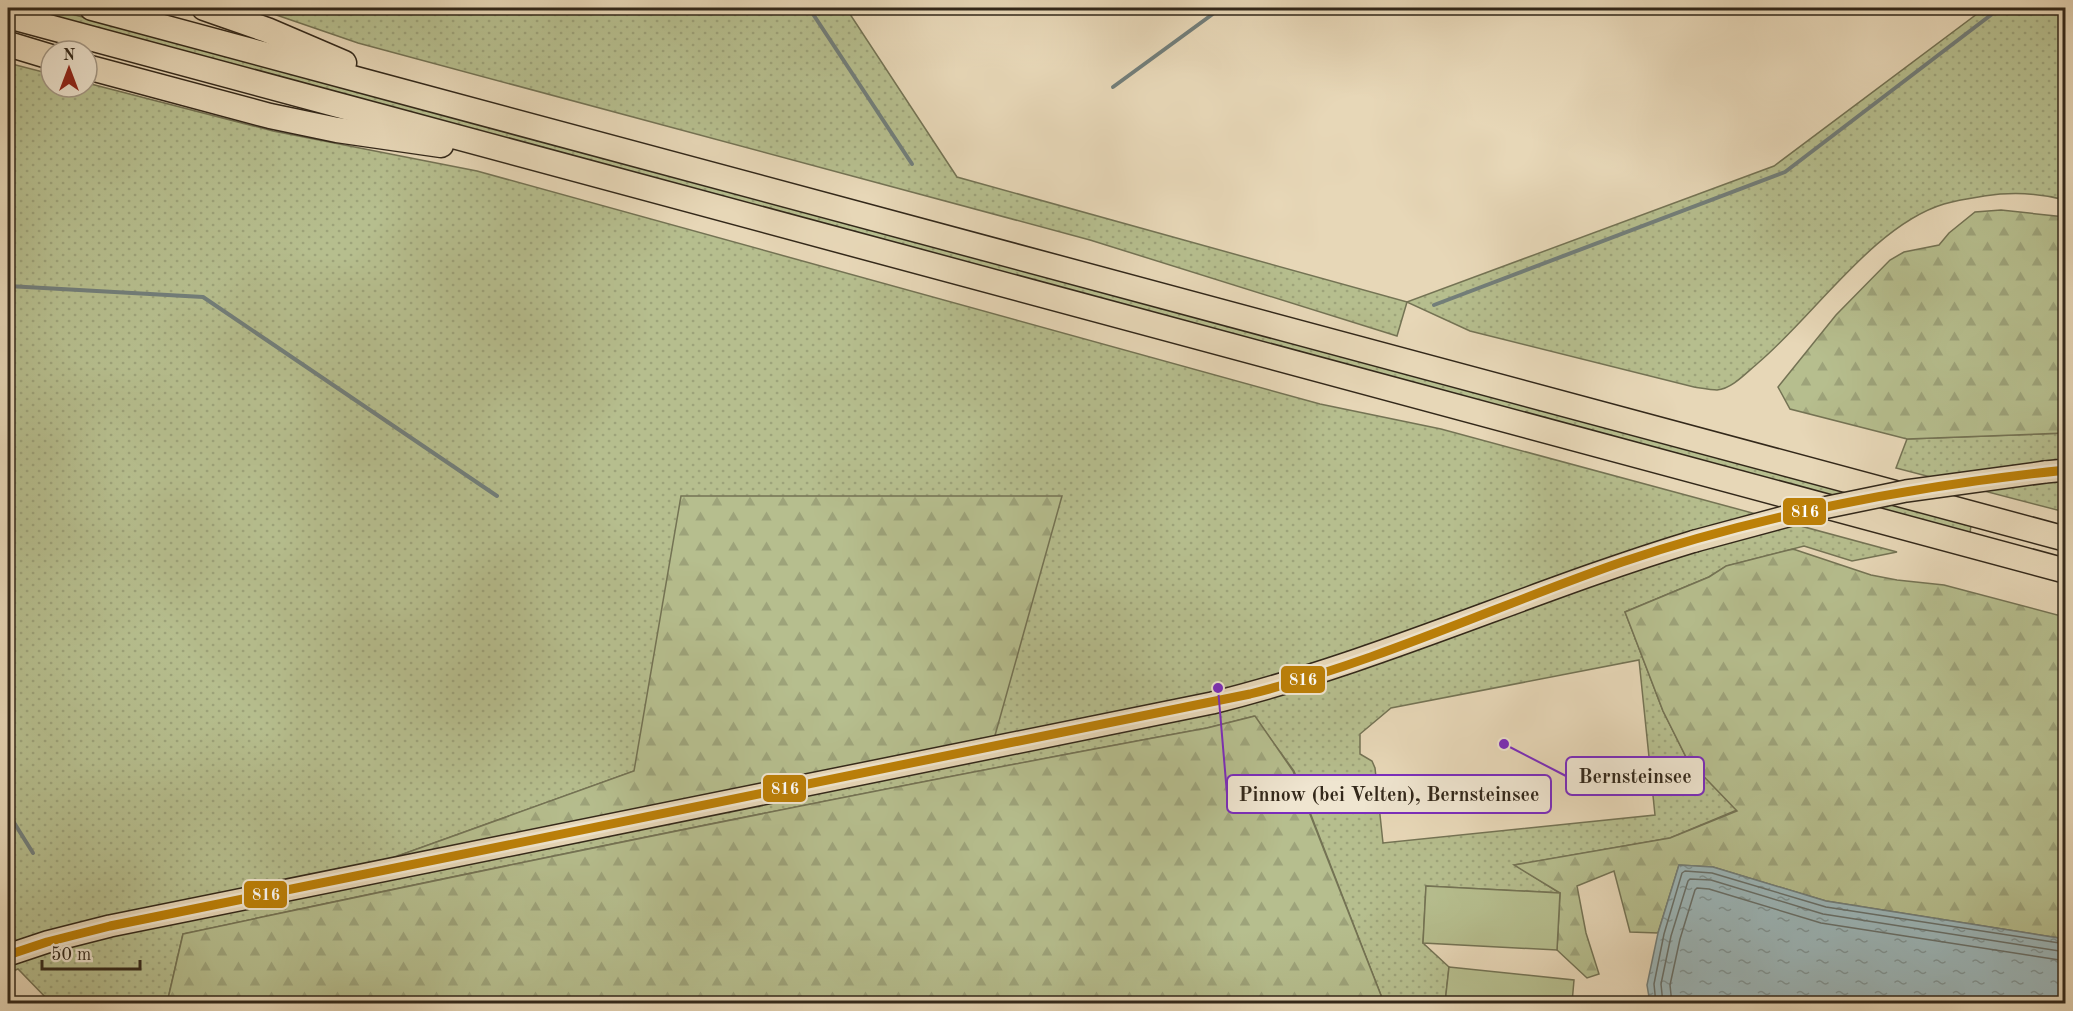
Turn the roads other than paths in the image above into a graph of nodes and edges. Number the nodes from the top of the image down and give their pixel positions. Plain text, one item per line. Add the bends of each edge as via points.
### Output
1 (92, 8) edge
2 (204, 8) edge
3 (8, 16) edge
4 (8, 44) edge
5 (8, 49) edge
6 (39, 53) edge
7 (39, 55) edge
8 (99, 70) edge
9 (421, 96) junction
10 (548, 160) junction
11 (2055, 471) edge
12 (2066, 539) edge
13 (2066, 571) edge
14 (8, 955) edge

1 - 9 highway
2 - 9 highway via 267,30
3 - 10 highway
4 - 6 highway
5 - 7 highway
8 - 10 highway via 302,123
9 - 12 highway
10 - 13 highway
11 - 14 main road, bridge via 1906,491 1799,513 1695,541 1572,580 1274,688 1125,722 110,926

